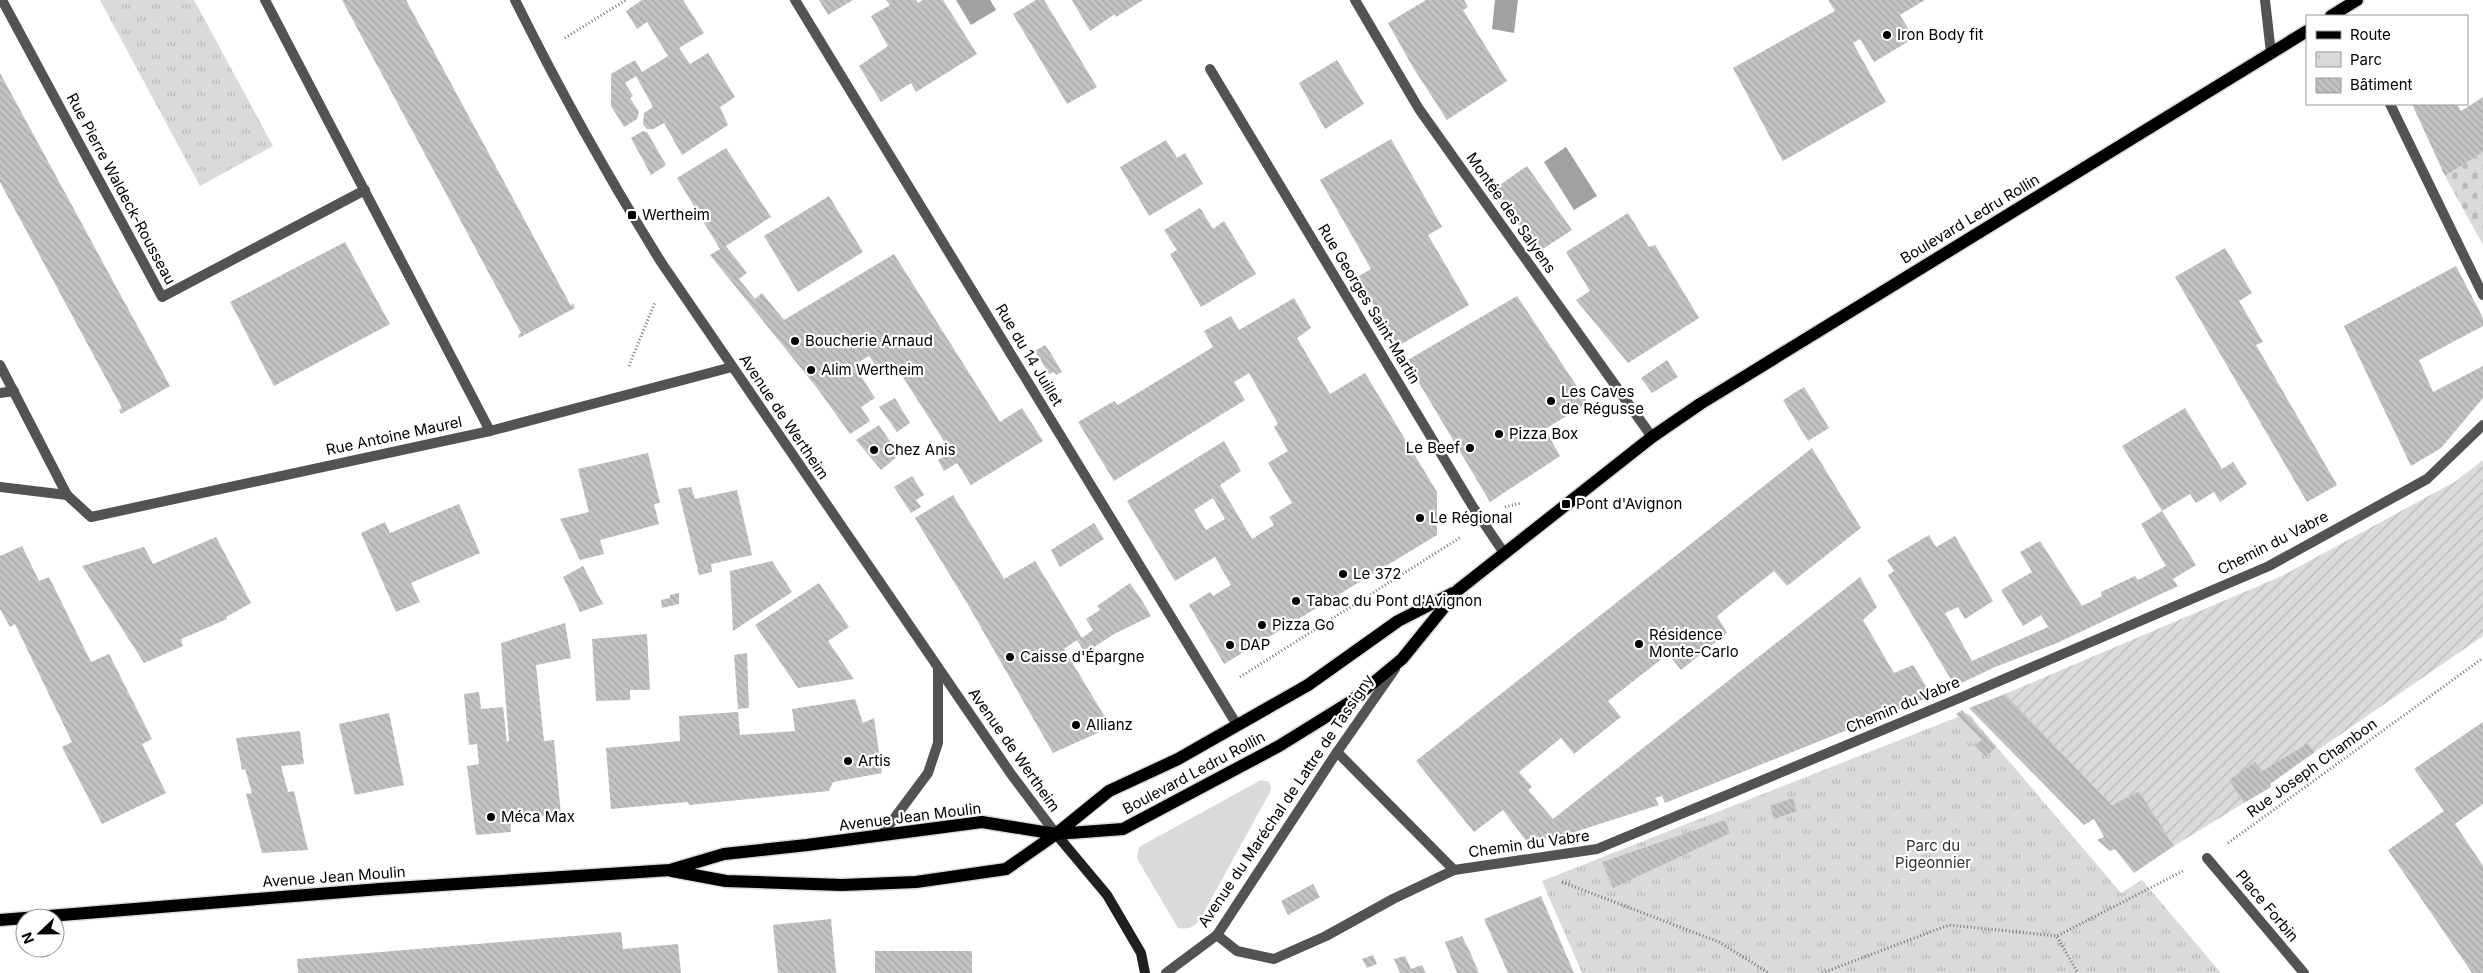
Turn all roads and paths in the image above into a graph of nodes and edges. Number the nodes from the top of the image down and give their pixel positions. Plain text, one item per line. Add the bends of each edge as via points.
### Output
1 (2, 0) edge
2 (265, 0) edge
3 (515, 0) edge
4 (626, 0) edge
5 (795, 0) edge
6 (1355, 0) edge
7 (2265, 0) edge
8 (2357, 0) edge
9 (2346, 12) edge
10 (2306, 32) edge
11 (541, 53) junction
12 (2271, 53) junction
13 (1210, 69) dead end
14 (2390, 105) edge
15 (365, 190) junction
16 (661, 262) junction
17 (2483, 295) edge
18 (0, 366) edge
19 (732, 368) junction
20 (14, 391) junction
21 (0, 392) edge
22 (606, 401) junction
23 (2483, 425) edge
24 (490, 431) junction
25 (1652, 437) junction
26 (0, 487) edge
27 (67, 495) junction
28 (1525, 501) dead end
29 (1483, 522) junction
30 (1504, 553) junction
31 (1458, 590) junction
32 (2483, 658) edge
33 (1402, 659) junction
34 (938, 667) junction
35 (1217, 691) junction
36 (1238, 725) junction
37 (1337, 752) junction
38 (1056, 834) junction
39 (881, 836) junction
40 (2207, 858) junction
41 (670, 870) junction
42 (1454, 870) junction
43 (1560, 881) dead end
44 (0, 920) edge
45 (1217, 935) junction
46 (2057, 936) junction
47 (1145, 973) edge
48 (1166, 973) edge
49 (1770, 973) edge
50 (1822, 973) edge
51 (2078, 973) edge
52 (2304, 973) edge

1 - 15 street, Rue Pierre Waldeck-Rousseau via 162,297
2 - 15 street
3 - 11 street, Avenue de Wertheim
4 - 11 path
5 - 35 street, Rue du 14 Juillet
6 - 25 street, Montée des Salyens via 1419,109
7 - 12 street
8 - 9 main road
10 - 12 main road, Boulevard Ledru Rollin
11 - 16 street, Avenue de Wertheim
12 - 25 main road, Boulevard Ledru Rollin via 1746,374
13 - 29 street, Rue Georges Saint-Martin
14 - 17 street
15 - 24 street
16 - 19 street, Avenue de Wertheim
16 - 22 path via 654,309 624,376
18 - 20 street
19 - 22 street, Rue Antoine Maurel
19 - 34 street, Avenue de Wertheim
20 - 21 street
20 - 27 street
22 - 24 street, Rue Antoine Maurel
23 - 42 street, Chemin du Vabre via 2427,479 2269,566 1597,849
24 - 27 street, Rue Antoine Maurel via 91,517
25 - 30 main road, Boulevard Ledru Rollin
26 - 27 street
28 - 29 path via 1502,508
29 - 30 street, Rue Georges Saint-Martin
29 - 35 path
30 - 31 main road, Boulevard Ledru Rollin
31 - 33 main road, Boulevard Ledru Rollin
31 - 36 main road, Boulevard Ledru Rollin via 1398,621 1308,685
32 - 40 path, Rue Joseph Chambon
33 - 37 street, Avenue du Maréchal de Lattre de Tassigny
33 - 38 main road, Boulevard Ledru Rollin via 1350,702 1279,746 1140,821 1123,829
34 - 38 street, Avenue de Wertheim
34 - 39 street via 938,743 928,773
35 - 36 street, Rue du 14 Juillet
36 - 38 main road, Boulevard Ledru Rollin via 1178,759 1108,791
37 - 42 street, Chemin du Vabre
37 - 45 street, Avenue du Maréchal de Lattre de Tassigny
38 - 39 main road, Avenue Jean Moulin via 982,822
38 - 41 main road, Avenue Jean Moulin via 1006,869 916,882 842,885 726,881
38 - 47 main road via 1107,895 1142,953
39 - 41 main road, Avenue Jean Moulin via 724,854
40 - 46 path, Rue Joseph Chambon
40 - 52 street, Place Forbin
41 - 44 main road, Avenue Jean Moulin via 380,889
42 - 45 street via 1274,959 1237,951
43 - 49 path via 1720,942
45 - 48 street, Avenue du Maréchal de Lattre de Tassigny
46 - 50 path via 1949,925
46 - 51 path

